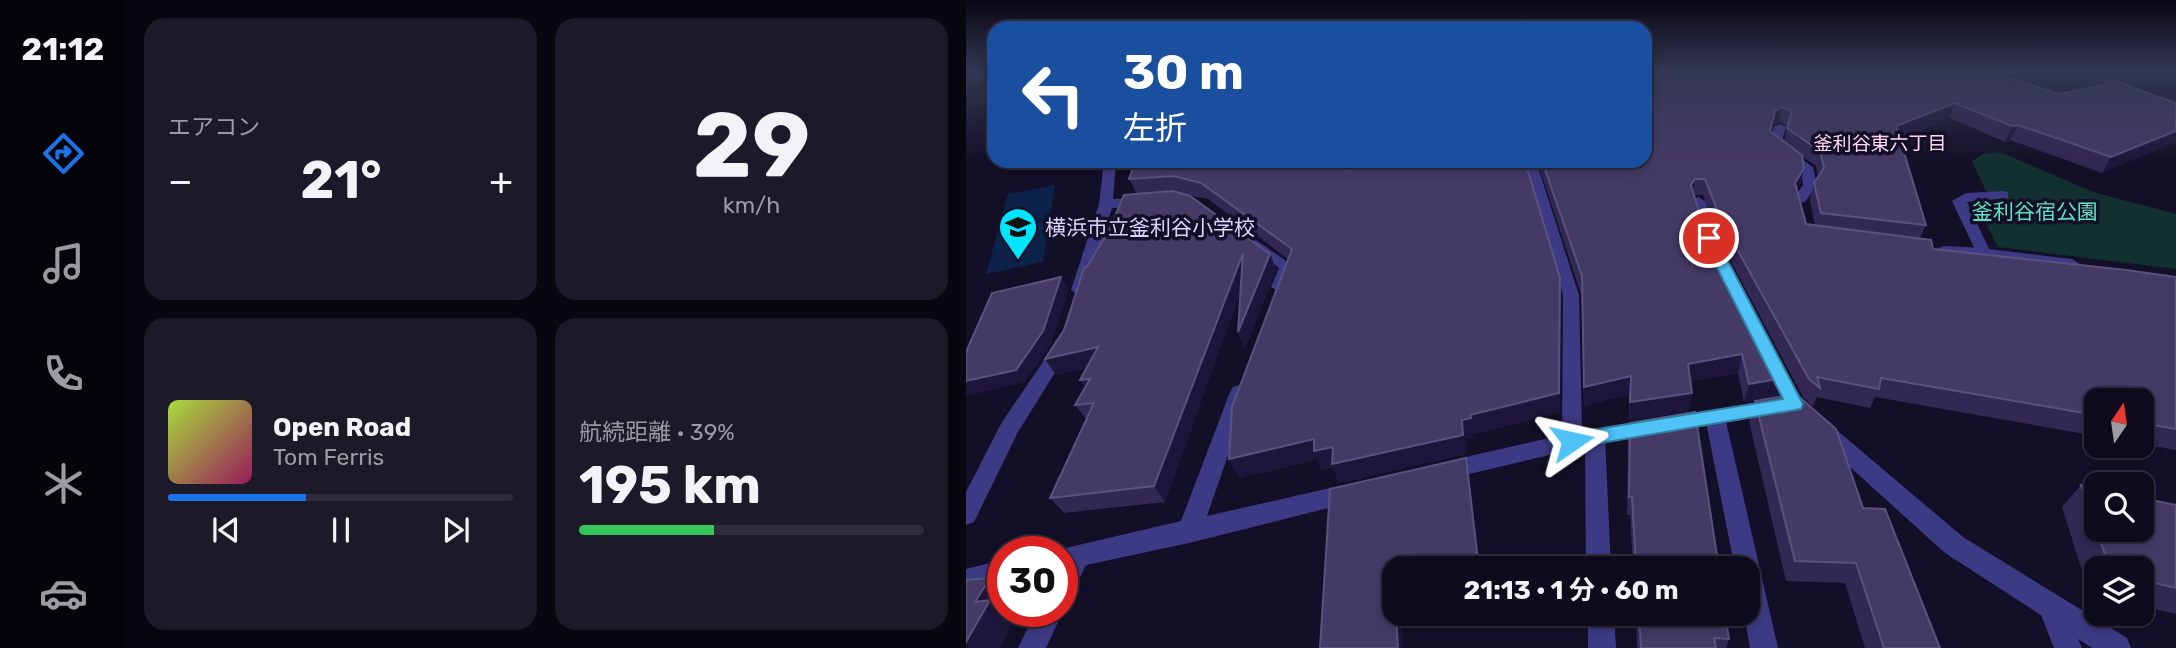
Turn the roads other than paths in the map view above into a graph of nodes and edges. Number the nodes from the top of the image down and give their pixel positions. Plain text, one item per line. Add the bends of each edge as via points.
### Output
1 (1780, 127) edge
2 (1109, 168) edge
3 (1346, 168) edge
4 (1532, 168) edge
5 (1377, 176) edge
6 (2003, 195) dead end
7 (1156, 201) edge
8 (1698, 201) edge
9 (1106, 204) junction
10 (1801, 205) edge
11 (1234, 228) edge
12 (1932, 251) edge
13 (1983, 253) junction
14 (2093, 267) edge
15 (1724, 268) edge
16 (1273, 305) edge
17 (1073, 311) edge
18 (1066, 334) edge
19 (1765, 347) edge
20 (1245, 381) edge
21 (1794, 404) junction
22 (1715, 417) junction
23 (1595, 436) junction
24 (1572, 441) junction
25 (1427, 475) edge
26 (1374, 488) edge
27 (966, 515) edge
28 (1188, 532) junction
29 (1078, 556) edge
30 (1599, 556) edge
31 (1745, 556) edge
32 (987, 575) edge
33 (966, 580) edge
34 (2049, 604) junction
35 (1760, 625) edge
36 (1601, 626) edge
37 (1042, 627) edge
38 (1032, 648) edge
39 (1602, 648) edge
40 (1765, 648) edge
41 (2068, 648) edge
42 (2117, 648) edge

1 - 10 street via 1775,145 1807,167 1810,185
2 - 9 street
3 - 5 street via 1349,180
4 - 24 street via 1571,295
6 - 13 street via 1959,201
7 - 9 street
8 - 15 street
9 - 17 street
11 - 16 street via 1287,267
12 - 13 street
13 - 14 street
18 - 27 street via 1009,428
19 - 21 street
20 - 28 street
21 - 22 street
21 - 34 street via 1954,545
22 - 23 street
22 - 31 street
23 - 24 street
23 - 30 street
24 - 25 street
26 - 28 street
28 - 29 street
32 - 33 street
34 - 41 street
34 - 42 street
35 - 40 street
36 - 39 street
37 - 38 street

